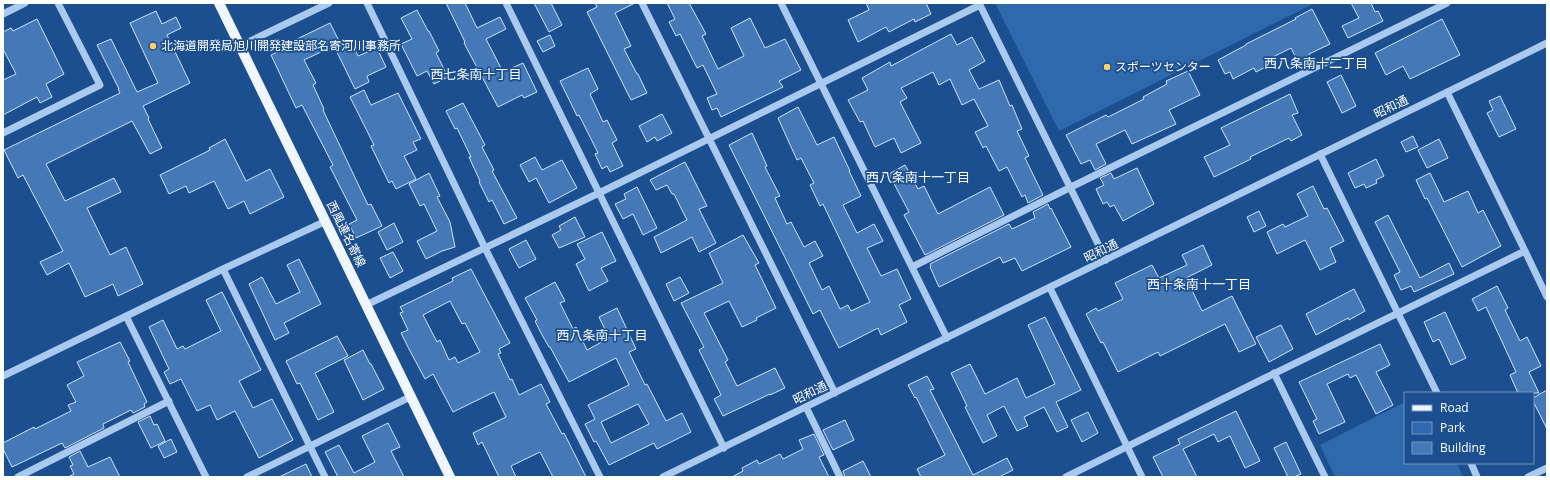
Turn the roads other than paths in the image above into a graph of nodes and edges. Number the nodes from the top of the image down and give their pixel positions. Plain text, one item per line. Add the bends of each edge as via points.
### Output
1 (25, 3) edge
2 (58, 3) edge
3 (219, 3) edge
4 (328, 3) edge
5 (367, 3) edge
6 (506, 3) edge
7 (642, 3) edge
8 (781, 3) edge
9 (1447, 3) edge
10 (979, 4) edge
11 (3, 14) edge
12 (1547, 43) edge
13 (240, 46) junction
14 (820, 83) junction
15 (1447, 92) junction
16 (3, 133) edge
17 (708, 139) junction
18 (1320, 154) junction
19 (1071, 187) junction
20 (599, 193) junction
21 (326, 221) junction
22 (485, 248) junction
23 (1525, 251) junction
24 (1106, 260) junction
25 (912, 266) junction
26 (223, 269) junction
27 (1050, 288) junction
28 (1547, 297) edge
29 (366, 305) junction
30 (1398, 312) junction
31 (126, 316) junction
32 (947, 338) junction
33 (1274, 373) junction
34 (3, 376) edge
35 (1437, 392) edge
36 (835, 393) junction
37 (410, 397) junction
38 (169, 401) junction
39 (806, 407) junction
40 (1127, 446) junction
41 (309, 447) junction
42 (724, 448) junction
43 (1472, 464) edge
44 (1547, 468) edge
45 (18, 477) edge
46 (206, 477) edge
47 (246, 477) edge
48 (324, 477) edge
49 (450, 477) edge
50 (600, 477) edge
51 (663, 477) edge
52 (840, 477) edge
53 (1066, 477) edge
54 (1142, 477) edge
55 (1325, 477) edge
56 (1478, 477) edge
57 (1528, 477) edge

1 - 11 street
2 - 16 street via 100,85
3 - 13 main road, 西風連名寄線
4 - 13 street
5 - 22 street
6 - 20 street
7 - 17 street
8 - 14 street
9 - 19 street
10 - 14 street
10 - 19 street
12 - 15 street, 昭和通
13 - 21 main road, 西風連名寄線
14 - 17 street
14 - 25 street
15 - 18 street, 昭和通
15 - 23 street
17 - 20 street
17 - 36 street
18 - 24 street, 昭和通
18 - 30 street
19 - 24 street
19 - 25 street
20 - 22 street
20 - 42 street
21 - 26 street
21 - 29 main road, 西風連名寄線
22 - 29 street
22 - 50 street
23 - 28 street
23 - 30 street
24 - 27 street, 昭和通
25 - 32 street
26 - 31 street
26 - 41 street
27 - 32 street, 昭和通
27 - 40 street
29 - 37 main road, 西風連名寄線
30 - 33 street
30 - 35 street
31 - 34 street
31 - 38 street
32 - 36 street, 昭和通
33 - 40 street
33 - 55 street
36 - 39 street, 昭和通
37 - 41 street
37 - 49 main road, 西風連名寄線
38 - 45 street
38 - 46 street
39 - 42 street, 昭和通
39 - 52 street
40 - 53 street
40 - 54 street
41 - 47 street
41 - 48 street
42 - 51 street, 昭和通
43 - 56 street
44 - 57 street

